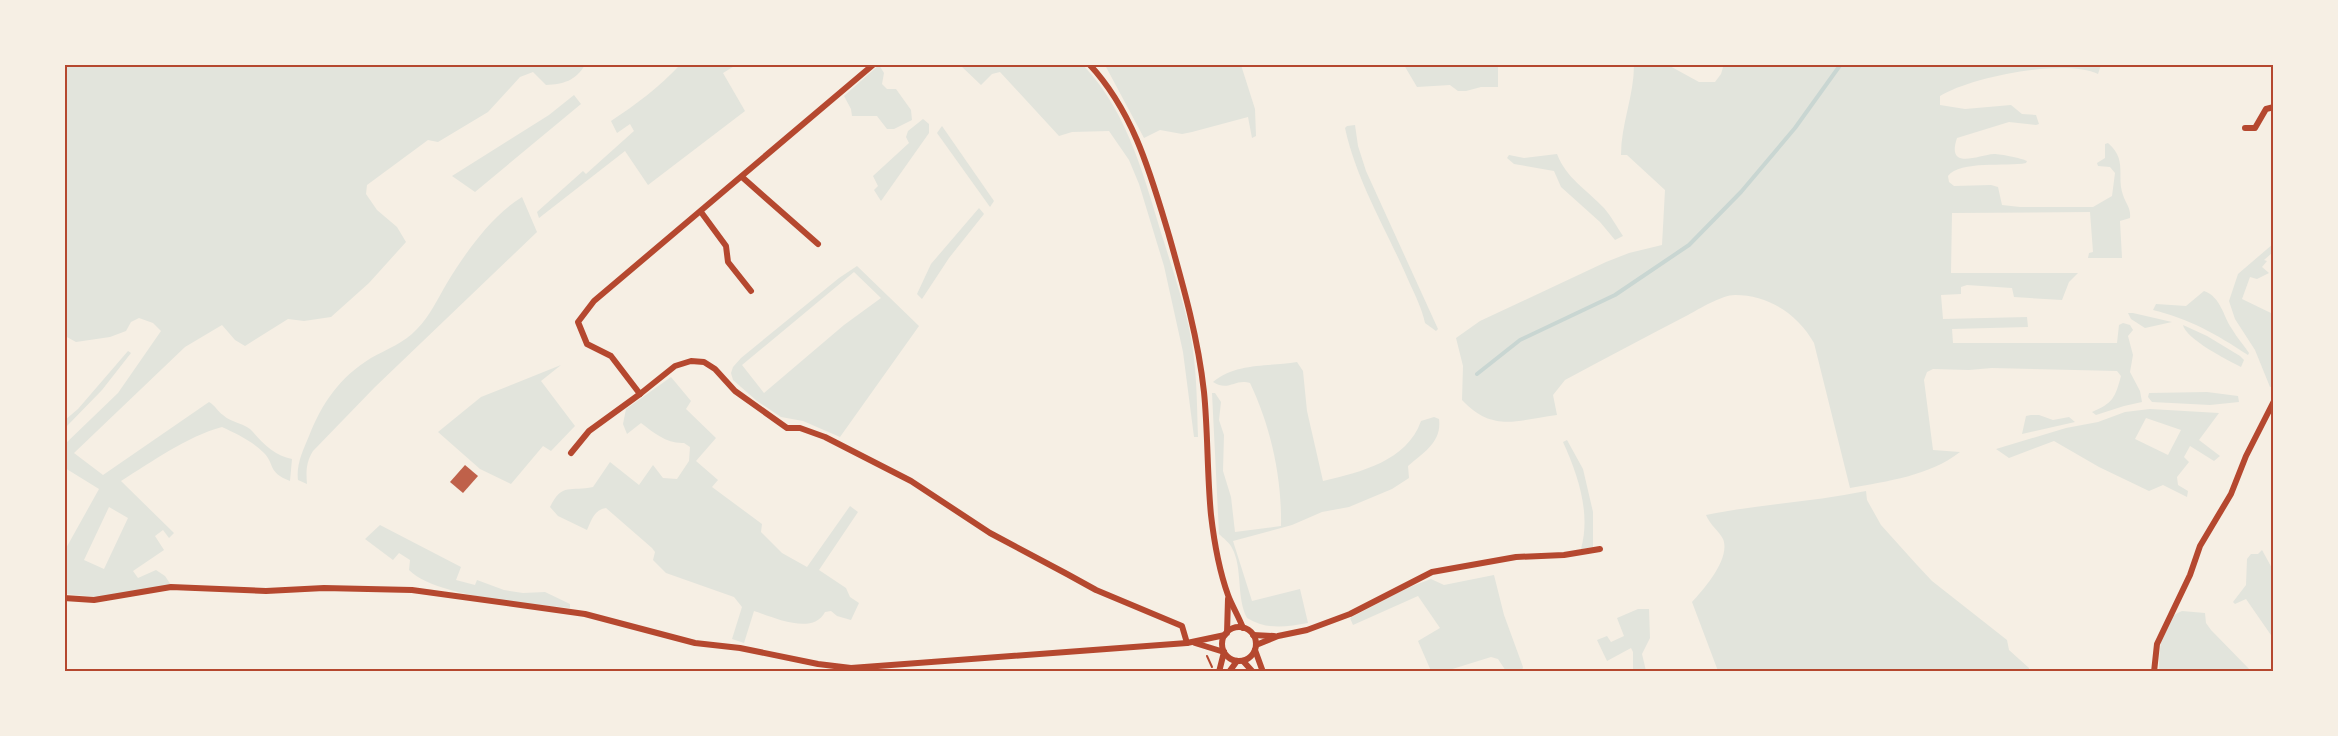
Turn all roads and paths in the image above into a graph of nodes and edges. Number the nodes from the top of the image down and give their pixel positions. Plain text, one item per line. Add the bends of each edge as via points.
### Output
1 (874, 64) edge
2 (1089, 64) edge
3 (1096, 68) edge
4 (2274, 107) edge
5 (2245, 128) dead end
6 (742, 177) junction
7 (701, 212) junction
8 (818, 244) dead end
9 (751, 291) dead end
10 (640, 394) junction
11 (2274, 401) edge
12 (571, 453) dead end
13 (1600, 549) dead end
14 (1228, 595) junction
15 (64, 598) edge
16 (1243, 628) junction
17 (1226, 634) junction
18 (1253, 635) junction
19 (1278, 636) junction
20 (1191, 643) junction
21 (1205, 647) junction
22 (1256, 647) junction
23 (1224, 652) junction
24 (1240, 661) junction
25 (1217, 670) edge
26 (1229, 672) edge
27 (1253, 672) edge
28 (1263, 672) edge
29 (2154, 672) edge

1 - 6 street
2 - 3 street
3 - 14 street via 1132,128 1145,159 1189,308 1204,395 1211,516
4 - 5 street via 2266,109 2255,128
6 - 7 street
6 - 8 street
7 - 9 street via 726,246 728,262
7 - 10 street via 594,301 578,322 587,344 611,356
10 - 12 street via 589,431
10 - 20 street via 675,366 704,362 735,391 787,428 825,436 911,481 990,533 1086,585 1182,626
11 - 29 street via 2231,495 2200,546 2157,644
13 - 19 street via 1516,556 1432,572 1350,614
14 - 16 street
14 - 17 street
15 - 20 street via 94,600 171,587 412,590 585,614 695,643 851,668
16 - 17 street
16 - 18 street
17 - 20 street
17 - 23 street
18 - 19 street
18 - 22 street
19 - 22 street
20 - 21 street
21 - 23 street
21 - 25 path via 1209,663
22 - 24 street via 1250,657
22 - 28 street
23 - 24 street via 1230,659
23 - 25 street
24 - 26 street
24 - 27 street

